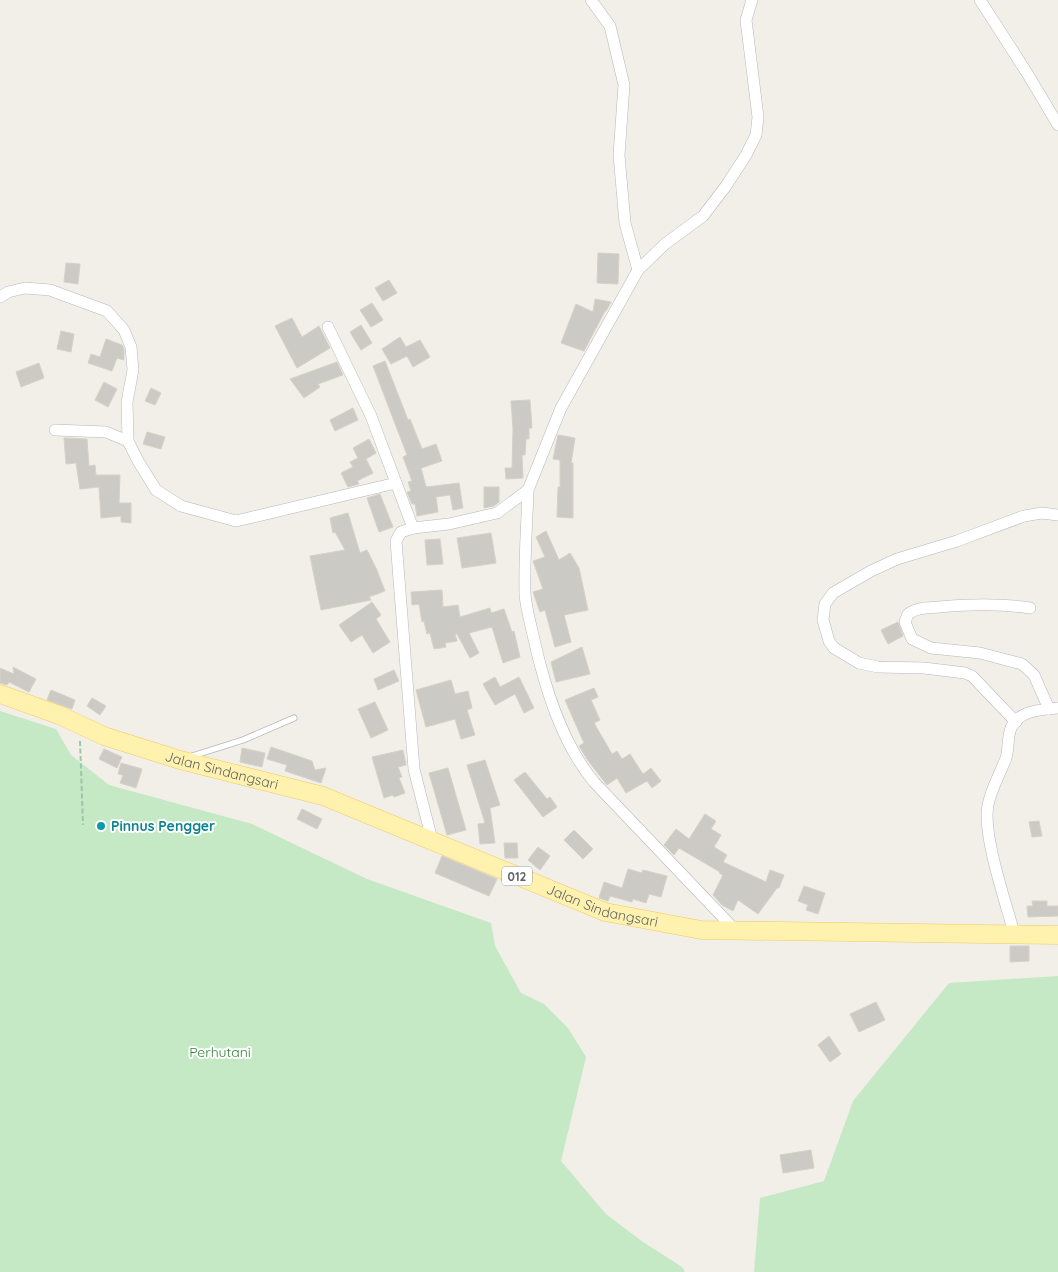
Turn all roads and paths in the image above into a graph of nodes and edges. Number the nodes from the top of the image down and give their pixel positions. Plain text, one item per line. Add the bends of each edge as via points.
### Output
1 (591, 0) edge
2 (752, 0) edge
3 (980, 0) edge
4 (1058, 125) edge
5 (638, 270) junction
6 (0, 296) edge
7 (328, 327) dead end
8 (55, 430) dead end
9 (128, 441) junction
10 (396, 483) junction
11 (528, 490) junction
12 (1058, 515) edge
13 (413, 528) junction
14 (1030, 608) dead end
15 (0, 694) edge
16 (1053, 708) edge
17 (294, 718) dead end
18 (1016, 722) junction
19 (80, 724) junction
20 (180, 760) junction
21 (83, 825) dead end
22 (432, 840) junction
23 (737, 932) junction
24 (1014, 933) junction
25 (1058, 935) edge

1 - 5 street via 610,26 624,85 619,155 626,224
2 - 5 street via 746,20 758,117 756,135 726,186 703,216 665,244
3 - 4 street
5 - 11 street via 561,408
6 - 9 street via 25,288 50,290 107,311 124,330 131,347 133,370 127,402
7 - 10 street via 371,416
8 - 9 street via 106,432
9 - 10 street via 156,490 181,506 236,521
10 - 13 street
11 - 13 street via 497,512 449,524
11 - 23 street via 525,596 548,690 569,744 594,782
12 - 18 street via 1024,516 896,559 834,593 828,598 823,611 829,641 848,657 865,665 965,673 972,676
13 - 22 street via 401,532 396,541 414,769
14 - 16 street via 968,604 918,609 908,614 905,622 912,638 931,648 980,653 1022,664 1034,675
15 - 19 main road, Jalan Sindangsari / 012
16 - 18 street via 1034,710
17 - 20 lane via 243,740
18 - 24 street via 988,806 991,848
19 - 20 main road, Jalan Sindangsari / 012 via 104,736
19 - 21 path
20 - 22 main road, Jalan Sindangsari / 012 via 323,796
22 - 23 main road, Jalan Sindangsari / 012 via 605,912 701,930
23 - 24 main road, Jalan Sindangsari / 012
24 - 25 main road, Jalan Sindangsari / 012

